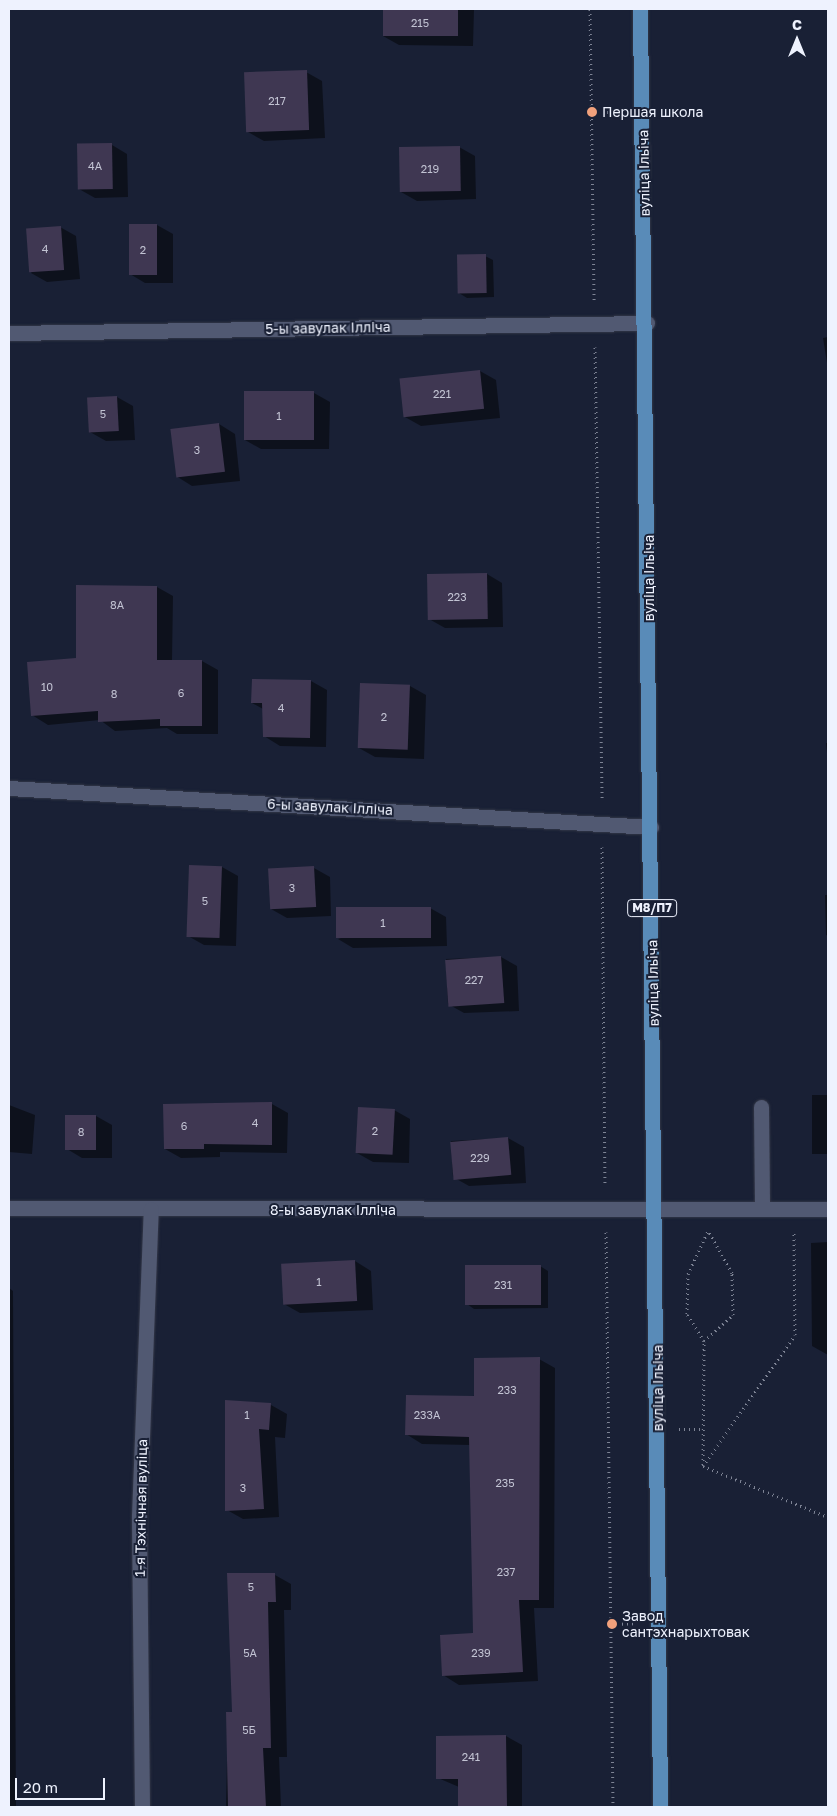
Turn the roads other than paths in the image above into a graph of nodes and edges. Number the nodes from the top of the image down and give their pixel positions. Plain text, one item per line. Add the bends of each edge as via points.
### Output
1 (640, 9) edge
2 (647, 323) junction
3 (9, 333) edge
4 (9, 788) edge
5 (651, 827) junction
6 (761, 1107) dead end
7 (9, 1208) edge
8 (151, 1209) junction
9 (762, 1209) junction
10 (828, 1209) edge
11 (657, 1212) junction
12 (142, 1807) edge
13 (660, 1807) edge

1 - 2 main road, вуліца Ільіча / М8/П7
2 - 3 street, 5-ы завулак Ілліча
2 - 5 main road, вуліца Ільіча / М8/П7
4 - 5 street, 6-ы завулак Ілліча
5 - 11 main road, вуліца Ільіча / М8/П7
6 - 9 street
7 - 8 street, 8-ы завулак Ілліча
8 - 11 street, 8-ы завулак Ілліча
8 - 12 street, 1-я Тэхнічная вуліца via 139,1516
9 - 10 street, 8-ы завулак Ілліча
9 - 11 street, 8-ы завулак Ілліча
11 - 13 main road, вуліца Ільіча / М8/П7

